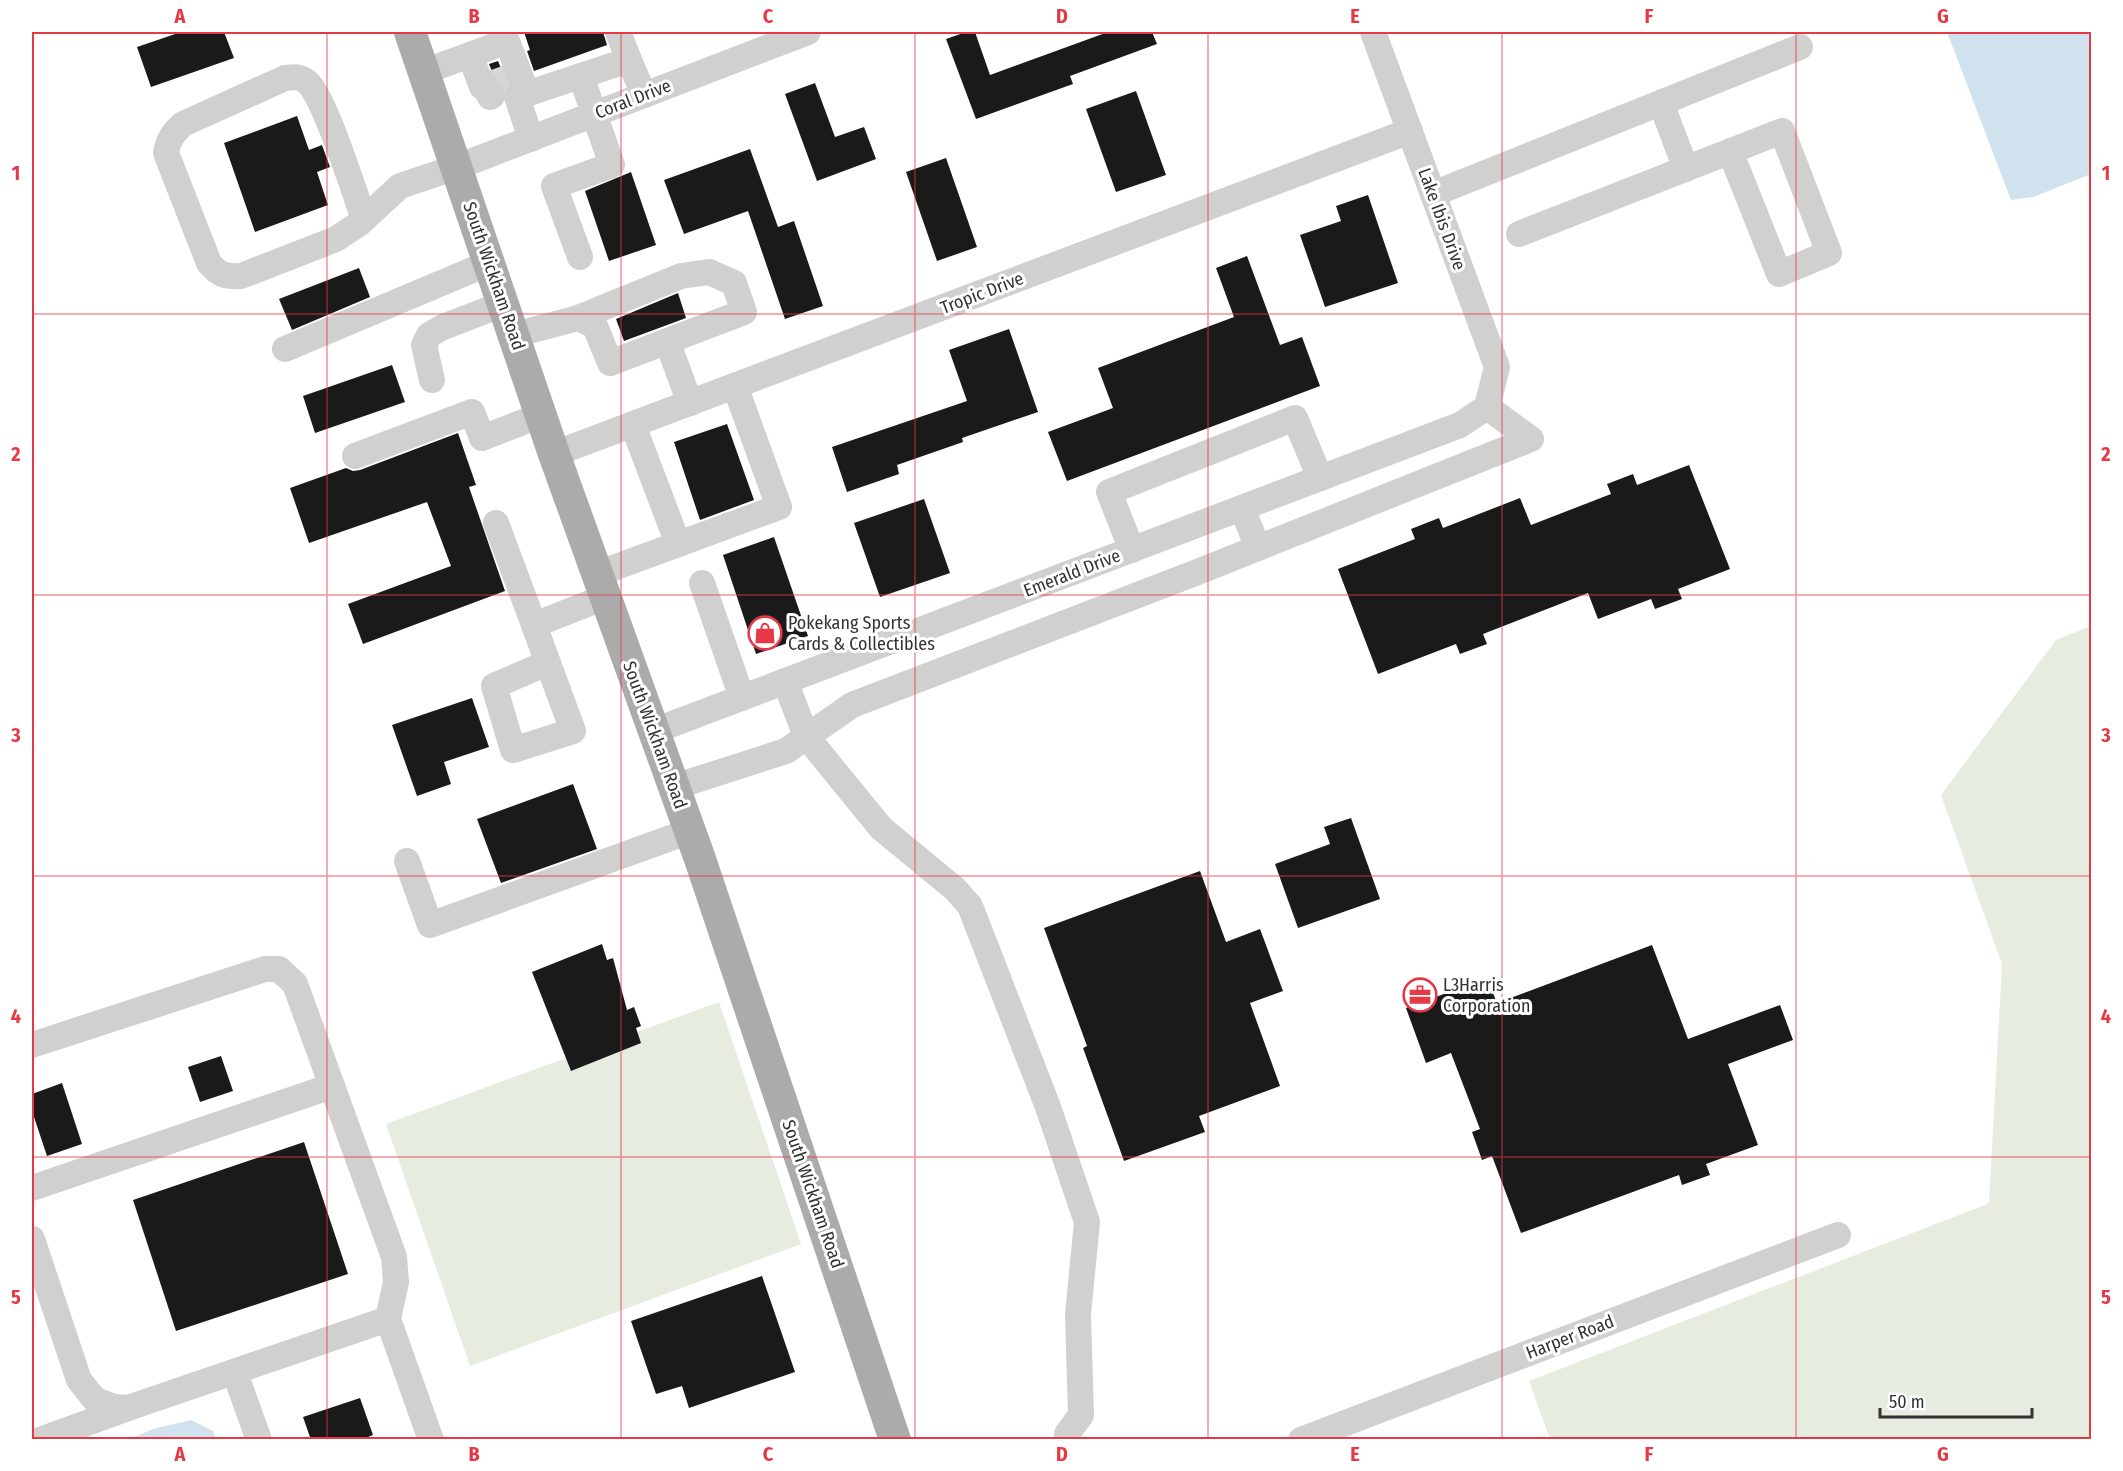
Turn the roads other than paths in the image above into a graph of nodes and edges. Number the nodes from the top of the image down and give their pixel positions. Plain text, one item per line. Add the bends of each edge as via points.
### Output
1 (410, 32) edge
2 (618, 32) edge
3 (808, 32) edge
4 (1373, 32) edge
5 (1800, 47) dead end
6 (629, 60) junction
7 (423, 72) junction
8 (501, 72) edge
9 (581, 76) junction
10 (644, 95) junction
11 (1661, 103) junction
12 (594, 114) junction
13 (1410, 131) junction
14 (531, 139) junction
15 (1730, 151) junction
16 (457, 167) junction
17 (1686, 169) junction
18 (1433, 194) junction
19 (364, 219) junction
20 (1519, 234) dead end
21 (580, 257) dead end
22 (489, 263) junction
23 (503, 303) junction
24 (578, 318) junction
25 (514, 335) junction
26 (666, 341) junction
27 (285, 349) dead end
28 (432, 380) dead end
29 (735, 386) junction
30 (690, 403) junction
31 (1487, 407) junction
32 (541, 414) junction
33 (633, 425) junction
34 (554, 454) junction
35 (355, 456) dead end
36 (1320, 478) junction
37 (1242, 508) junction
38 (496, 523) dead end
39 (678, 544) junction
40 (1258, 548) junction
41 (1132, 550) junction
42 (702, 583) dead end
43 (601, 586) junction
44 (534, 625) junction
45 (547, 663) dead end
46 (785, 681) junction
47 (742, 698) junction
48 (654, 731) junction
49 (806, 736) junction
50 (674, 787) junction
51 (690, 831) junction
52 (407, 861) dead end
53 (32, 1045) edge
54 (332, 1086) junction
55 (32, 1188) edge
56 (1838, 1234) dead end
57 (32, 1239) edge
58 (388, 1319) junction
59 (235, 1373) junction
60 (128, 1408) junction
61 (1066, 1438) edge
62 (40, 1440) edge
63 (259, 1440) edge
64 (431, 1440) edge
65 (895, 1440) edge
66 (1301, 1440) edge

1 - 7 main road, South Wickham Road
2 - 6 street
3 - 10 street, Coral Drive
4 - 13 street, Lake Ibis Drive
5 - 11 street
6 - 9 street
6 - 10 street
7 - 8 street
7 - 16 main road, South Wickham Road
8 - 9 street
8 - 14 street via 517,98
9 - 12 street
10 - 12 street, Coral Drive
11 - 17 street
11 - 18 street
12 - 14 street, Coral Drive
12 - 21 street via 612,165 554,186
13 - 18 street, Lake Ibis Drive
13 - 29 street, Tropic Drive
14 - 16 street, Coral Drive
15 - 15 street via 1782,131 1829,253 1779,274
15 - 17 street
16 - 19 street, Coral Drive via 400,186
16 - 22 main road, South Wickham Road
17 - 20 street
18 - 31 street, Lake Ibis Drive via 1497,367
19 - 19 street via 336,239 241,276 218,273 209,263 198,237 166,153 168,142 183,124 296,76 314,90 326,114
22 - 23 main road, South Wickham Road
22 - 27 street
23 - 25 main road, South Wickham Road
23 - 28 street via 429,335 424,345
24 - 25 street
24 - 26 street via 596,326 610,363
24 - 26 street via 681,276 709,272 734,284 744,312
25 - 32 main road, South Wickham Road
26 - 30 street
29 - 30 street, Tropic Drive
29 - 39 street via 779,507
30 - 33 street, Tropic Drive
31 - 36 street, Emerald Drive via 1460,425
31 - 40 street via 1531,439
32 - 34 main road, South Wickham Road
32 - 35 street via 482,438 472,412
33 - 34 street, Tropic Drive
33 - 39 street
34 - 43 main road, South Wickham Road
36 - 37 street, Emerald Drive
36 - 41 street via 1295,418 1109,492
37 - 40 street
37 - 41 street, Emerald Drive
38 - 44 street
39 - 43 street
40 - 49 street via 852,705
41 - 46 street, Emerald Drive
42 - 47 street
43 - 44 street
43 - 48 main road, South Wickham Road
44 - 45 street
46 - 47 street, Emerald Drive
46 - 49 street
47 - 48 street, Emerald Drive
48 - 50 main road, South Wickham Road
49 - 50 street via 786,751
49 - 61 street via 881,828 970,906 1048,1107 1087,1222 1078,1314 1081,1415
50 - 51 main road, South Wickham Road
51 - 52 street via 430,925
51 - 65 main road, South Wickham Road
53 - 54 street via 265,969 279,969 295,984
54 - 55 street
54 - 58 street via 394,1257 396,1282
56 - 66 street, Harper Road
57 - 60 street via 80,1380 95,1400
58 - 59 street
58 - 64 street
59 - 60 street
59 - 63 street
60 - 62 street

